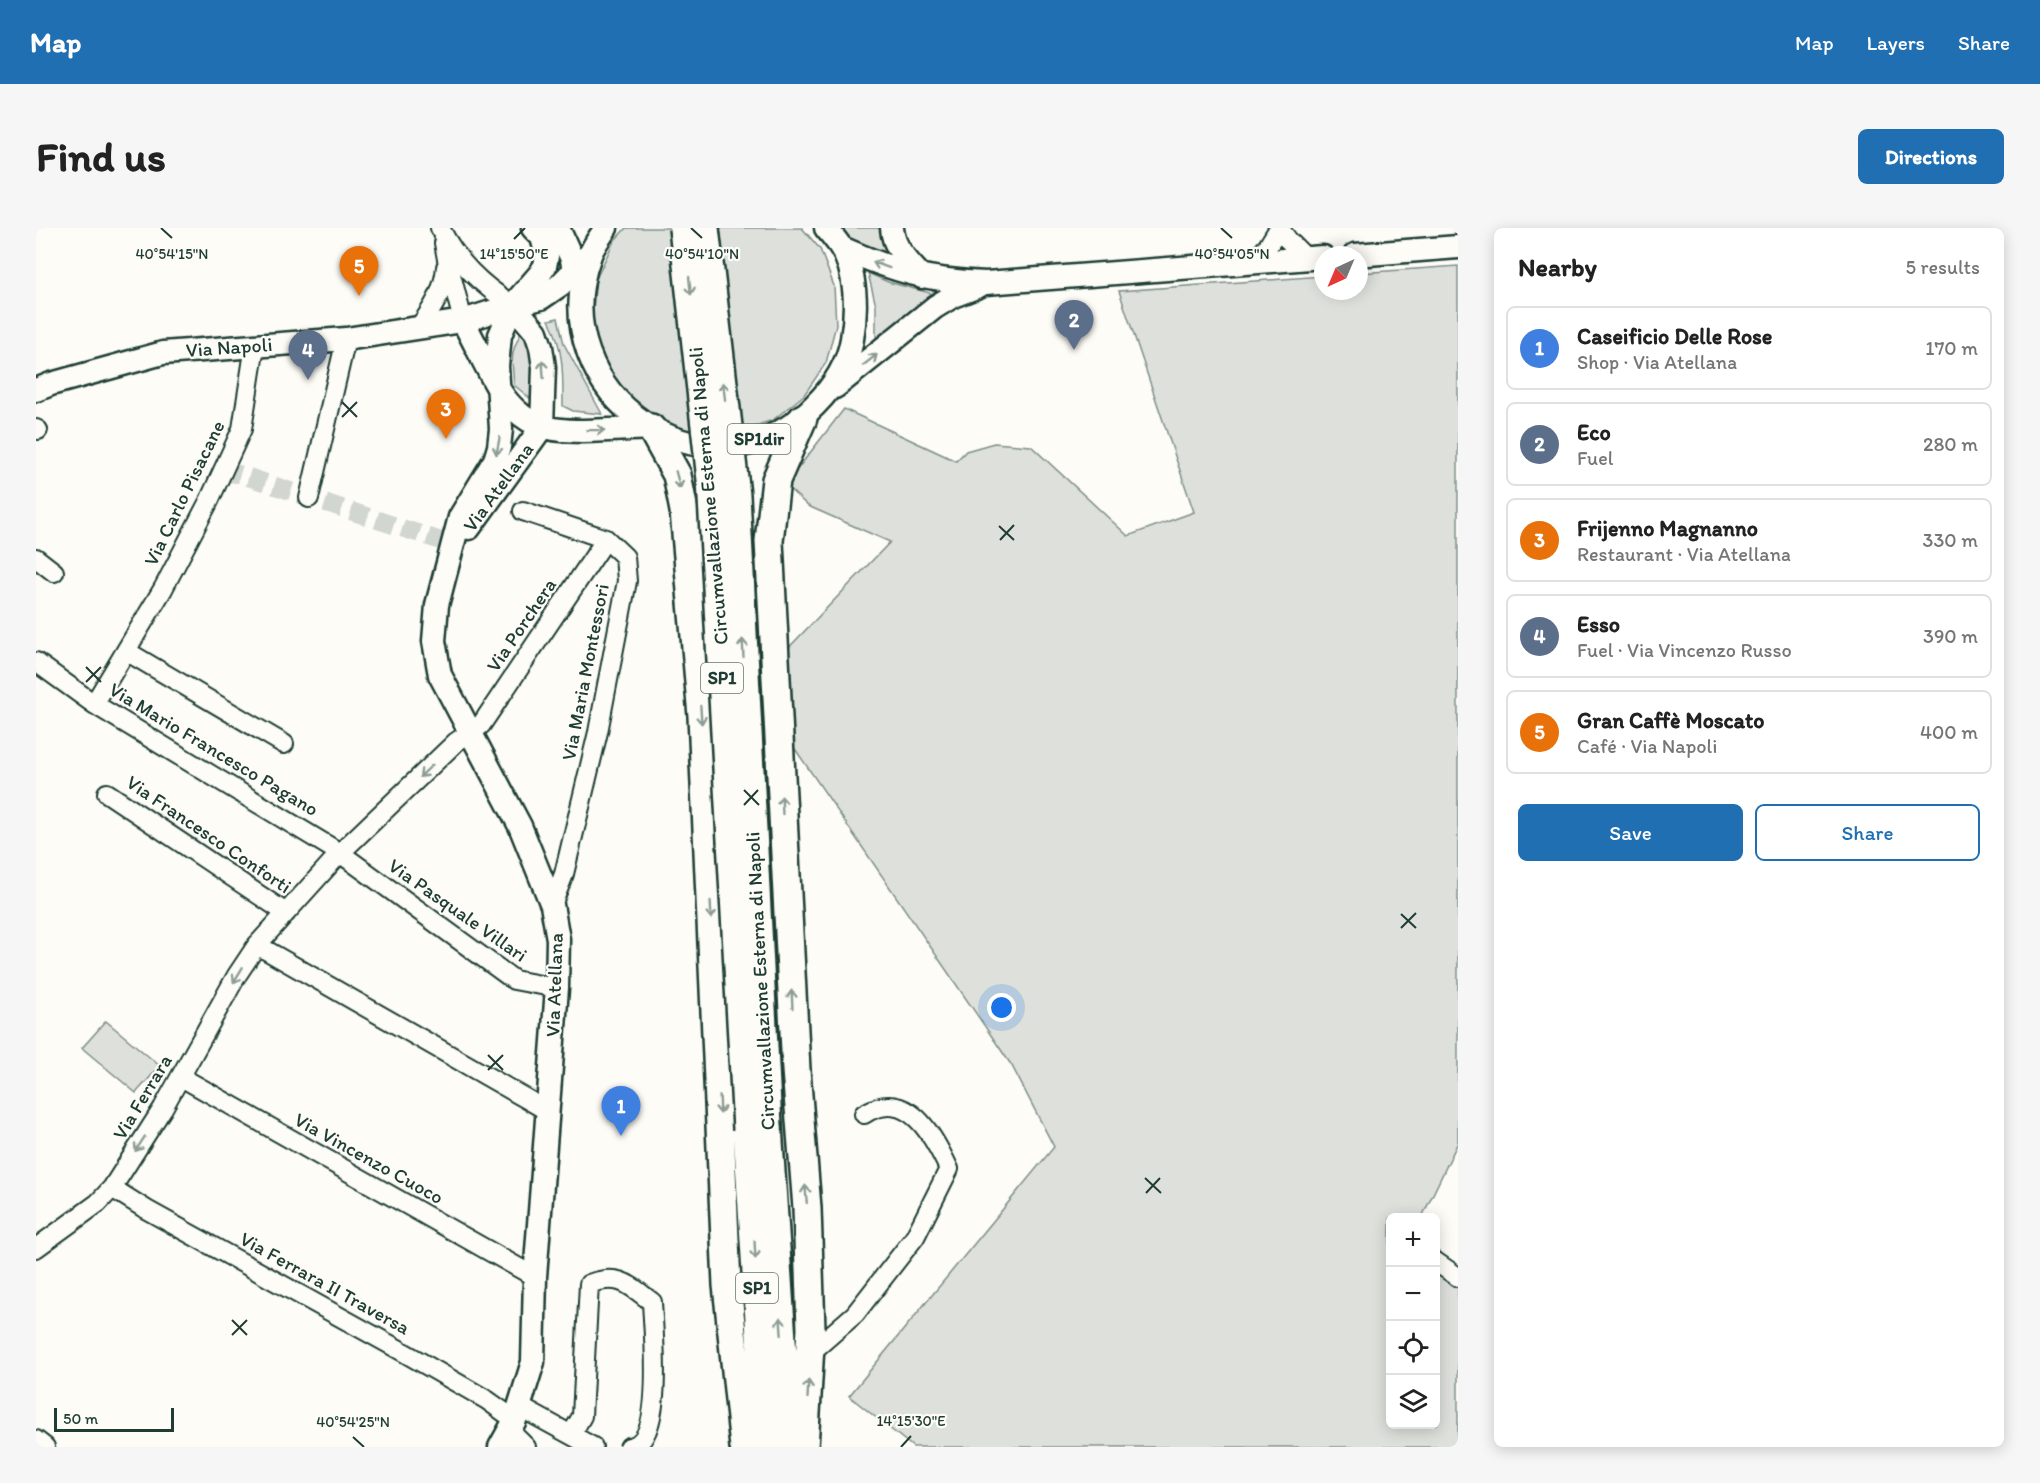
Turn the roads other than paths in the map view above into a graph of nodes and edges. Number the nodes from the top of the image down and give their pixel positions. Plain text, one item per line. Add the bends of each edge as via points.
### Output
1 (533, 228) edge
2 (558, 228) edge
3 (606, 228) edge
4 (683, 228) edge
5 (705, 228) edge
6 (826, 228) edge
7 (892, 228) edge
8 (1279, 228) edge
9 (442, 231) edge
10 (1458, 247) edge
11 (842, 248) junction
12 (590, 254) junction
13 (1368, 254) edge
14 (1314, 257) edge
15 (1314, 258) edge
16 (447, 259) junction
17 (1252, 262) junction
18 (574, 270) junction
19 (922, 277) junction
20 (986, 283) junction
21 (513, 305) junction
22 (463, 321) junction
23 (418, 327) junction
24 (582, 329) junction
25 (346, 339) junction
26 (255, 345) junction
27 (498, 388) junction
28 (36, 390) edge
29 (824, 396) junction
30 (803, 418) junction
31 (542, 427) junction
32 (651, 428) junction
33 (309, 498) dead end
34 (523, 511) dead end
35 (606, 538) junction
36 (453, 545) junction
37 (36, 558) edge
38 (54, 572) dead end
39 (126, 651) junction
40 (36, 662) edge
41 (94, 704) junction
42 (470, 731) junction
43 (284, 744) dead end
44 (107, 793) dead end
45 (340, 853) junction
46 (552, 905) junction
47 (286, 913) junction
48 (257, 945) junction
49 (557, 988) junction
50 (181, 1077) junction
51 (546, 1110) junction
52 (864, 1114) dead end
53 (758, 1127) junction
54 (112, 1188) junction
55 (39, 1242) edge
56 (1440, 1265) edge
57 (535, 1277) junction
58 (1458, 1277) edge
59 (809, 1354) junction
60 (511, 1426) edge
61 (571, 1435) junction
62 (36, 1440) edge
63 (45, 1447) edge
64 (526, 1447) edge
65 (593, 1447) edge
66 (629, 1447) edge
67 (744, 1447) edge
68 (766, 1447) edge
69 (789, 1447) edge
70 (804, 1447) edge

1 - 21 main road via 542,237 548,256 539,275
2 - 18 main road, SP1dir
3 - 12 main road, SP1dir
4 -> 53 highway, Circumvallazione Esterna di Napoli / SP1, bridge via 711,480
53 -> 5 highway, Circumvallazione Esterna di Napoli / SP1, bridge via 736,495
6 - 11 main road, SP1dir
7 - 19 main road via 903,257
8 - 14 street via 1294,247
8 - 17 street
9 - 16 street
9 - 21 street via 475,277
10 - 13 main road
19 -> 11 main road
11 - 29 main road, SP1dir via 853,279 856,313 851,347 841,372
12 - 18 main road, Via Napoli
12 - 24 main road, SP1dir via 580,303
15 - 17 main road
16 - 22 street
16 - 23 street via 445,284
17 - 20 main road
18 - 21 main road, Via Napoli via 541,298
18 - 24 main road, SP1dir
19 - 20 main road
29 -> 20 main road via 935,307
21 - 22 main road, Via Napoli
21 - 27 main road, Via Atellana via 499,341
31 -> 21 main road, Via Atellana via 541,347 536,332
22 - 23 main road, Via Napoli
22 - 27 main road, Via Atellana
23 - 25 main road, Via Napoli
24 - 32 main road, SP1dir via 590,359 605,387 626,410
25 - 26 main road, Via Napoli
25 - 33 street
26 - 28 main road, Via Napoli via 163,353
26 - 39 street, Via Carlo Pisacane via 242,429 209,501
27 - 31 main road, Via Atellana via 520,414
27 -> 36 main road, Via Atellana via 499,447 460,517
29 - 30 main road, SP1dir
30 - 32 main road, SP1dir via 776,434 745,444 713,446 681,441
59 -> 30 highway via 807,1208 796,1070 769,541 776,480
31 -> 32 main road
31 - 36 main road, Via Atellana
32 -> 67 highway via 677,474 686,522 702,716 727,1285
34 - 35 street
35 - 42 street, Via Porchera via 481,725
35 - 46 street, Via Maria Montessori via 625,557 627,581 598,732 564,874
36 - 42 main road, Via Atellana via 437,605 434,640 440,675
37 - 38 street
39 - 41 street, Via Carlo Pisacane
39 - 43 street
40 - 41 street, Via Mario Francesco Pagano
41 - 45 street, Via Mario Francesco Pagano
42 -> 45 street, Via Ferrara
42 - 46 main road, Via Atellana via 520,826
44 - 47 street, Via Francesco Conforti
45 - 47 street, Via Ferrara
45 - 49 street, Via Pasquale Villari via 514,980
46 - 49 main road, Via Atellana via 558,939
47 - 48 street, Via Ferrara
48 -> 50 street, Via Ferrara
48 - 51 street
49 - 51 main road, Via Atellana
50 -> 54 street, Via Ferrara
50 - 57 street, Via Vincenzo Cuoco
51 - 57 main road, Via Atellana
52 - 59 street via 874,1108 906,1109 934,1136 949,1169 915,1237 855,1314
53 -> 68 highway, Circumvallazione Esterna di Napoli / SP1
69 -> 53 highway, Circumvallazione Esterna di Napoli
54 - 55 street, Via Ferrara via 98,1203
54 - 60 street, Via Ferrara II Traversa via 487,1400
56 - 58 street
57 - 60 main road, Via Atellana via 533,1362
70 -> 59 highway
60 - 61 street
60 - 64 street
61 - 65 street
61 - 66 street via 582,1416 589,1284 600,1280 623,1281 652,1302 656,1395 644,1439
62 - 63 street

